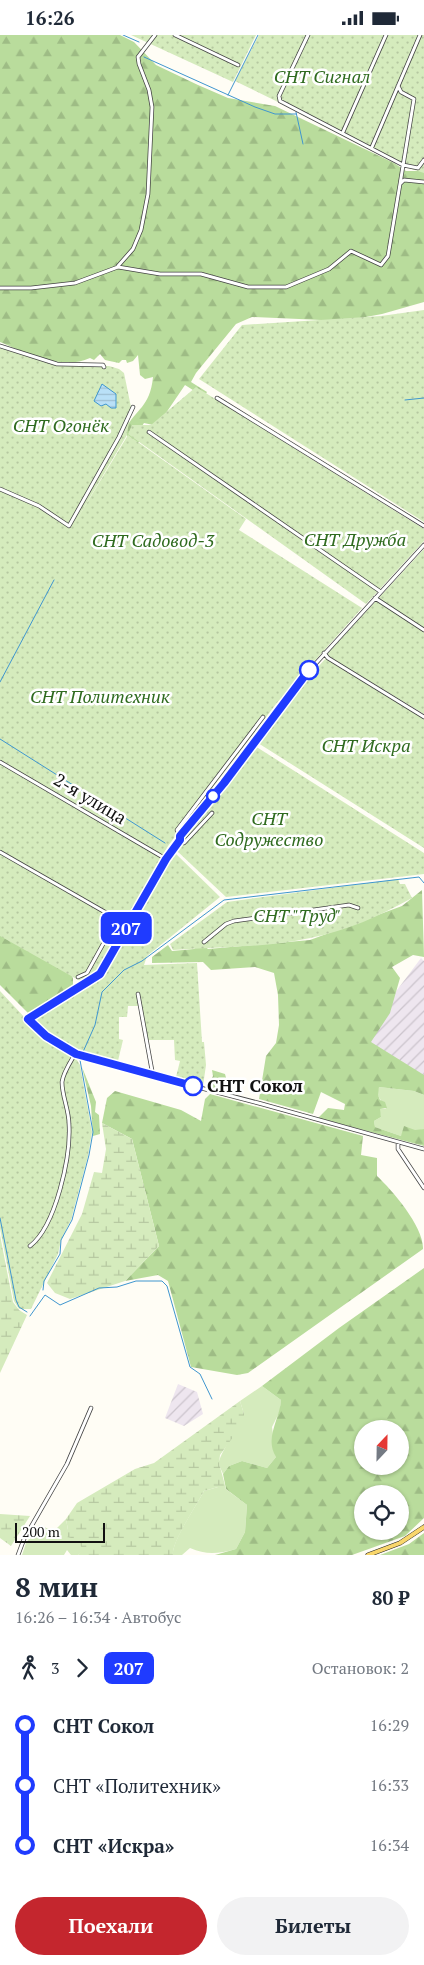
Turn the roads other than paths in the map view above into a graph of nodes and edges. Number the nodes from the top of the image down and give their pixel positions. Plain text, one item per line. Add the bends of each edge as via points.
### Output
1 (150, 35) edge
2 (155, 35) edge
3 (175, 35) edge
4 (308, 35) edge
5 (386, 35) edge
6 (420, 35) edge
7 (150, 41) junction
8 (238, 65) dead end
9 (398, 86) junction
10 (343, 133) junction
11 (372, 147) junction
12 (424, 160) edge
13 (404, 165) junction
14 (424, 182) edge
15 (400, 184) junction
16 (118, 267) junction
17 (0, 288) edge
18 (0, 346) edge
19 (104, 367) dead end
20 (217, 398) dead end
21 (133, 407) dead end
22 (149, 432) dead end
23 (0, 489) edge
24 (424, 526) edge
25 (424, 545) edge
26 (381, 592) junction
27 (375, 598) junction
28 (424, 630) edge
29 (324, 653) junction
30 (263, 717) dead end
31 (424, 717) edge
32 (0, 762) edge
33 (212, 813) dead end
34 (180, 836) junction
35 (178, 842) junction
36 (0, 852) edge
37 (166, 859) junction
38 (358, 908) dead end
39 (116, 921) junction
40 (123, 935) junction
41 (204, 942) dead end
42 (78, 977) dead end
43 (138, 994) dead end
44 (76, 1054) junction
45 (153, 1076) junction
46 (398, 1143) junction
47 (424, 1149) edge
48 (424, 1188) edge
49 (30, 1246) dead end
50 (91, 1408) dead end
51 (424, 1527) edge
52 (18, 1555) edge
53 (368, 1555) edge

1 - 7 street
2 - 7 street
3 - 8 street
4 - 10 street via 279,98
5 - 10 street
6 - 9 street
7 - 16 street via 138,57 152,107 148,194 133,249
9 - 11 street
9 - 13 street via 401,92 414,99
10 - 11 street
11 - 13 street
12 - 13 street via 418,168
13 - 15 street
14 - 15 street via 404,181
15 - 16 street via 388,256 381,265 351,251 329,269 286,287 248,287 202,274 160,274
16 - 17 street via 75,283
18 - 19 street via 57,365
20 - 24 street
21 - 23 street via 70,525 39,506
22 - 26 street
25 - 26 street
26 - 27 street
27 - 28 street
27 - 29 street
29 - 31 street
29 - 34 street
30 - 34 street via 177,830
32 - 37 street, 2-я улица
33 - 35 street via 184,843
34 - 35 street
35 - 37 street
36 - 39 street
37 - 40 street
38 - 41 street via 349,905 234,921
39 - 40 street
39 - 42 street via 87,973
40 - 44 street via 97,977 28,1019 46,1036
43 - 45 street
44 - 45 street
44 - 49 street via 62,1079 69,1121 66,1161 48,1224
45 - 46 street
46 - 47 street
46 - 48 street via 398,1149
50 - 52 street via 67,1463
51 - 53 main road via 400,1543

